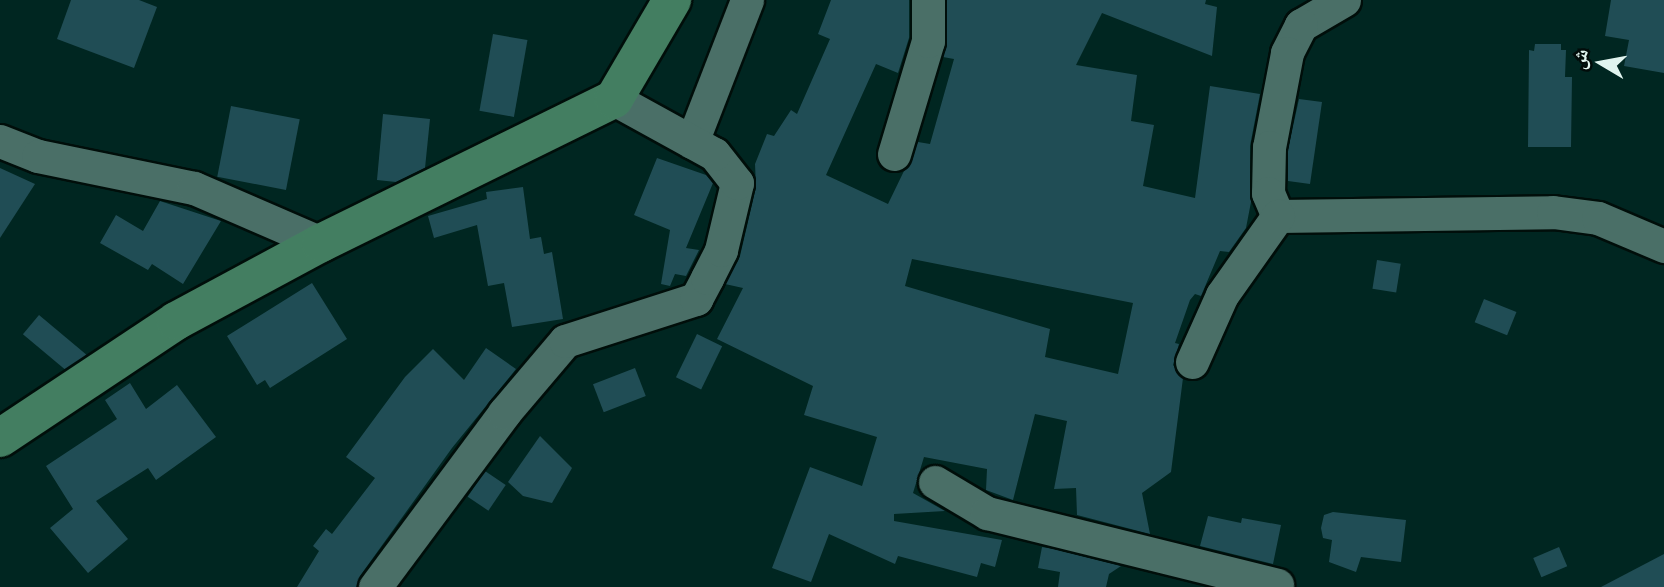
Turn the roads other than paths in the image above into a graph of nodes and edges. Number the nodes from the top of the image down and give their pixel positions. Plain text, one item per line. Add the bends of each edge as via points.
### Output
1 (671, 0) edge
2 (747, 0) edge
3 (928, 0) edge
4 (1343, 0) edge
5 (614, 99) junction
6 (0, 141) edge
7 (692, 142) junction
8 (894, 153) dead end
9 (1278, 216) junction
10 (321, 243) junction
11 (1664, 246) edge
12 (1192, 362) dead end
13 (0, 438) edge
14 (935, 482) dead end
15 (1282, 586) edge
16 (375, 587) edge

1 - 5 street
2 - 7 street
3 - 8 street via 928,41
4 - 9 street via 1301,25 1287,52 1269,147 1268,193
5 - 7 street
5 - 10 street
6 - 10 street via 38,156 194,188
7 - 16 street via 714,154 737,183 721,250 696,299 565,341 504,413
9 - 11 street via 1553,212 1598,218
9 - 12 street via 1222,295
10 - 13 street via 176,321
14 - 15 street via 987,513

